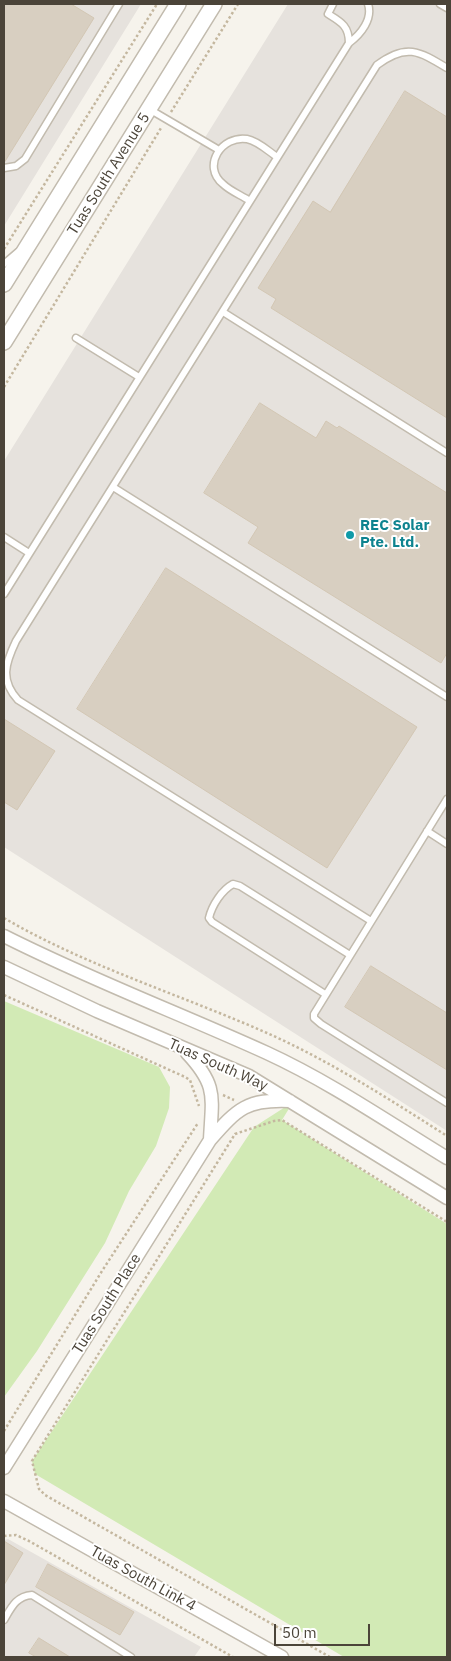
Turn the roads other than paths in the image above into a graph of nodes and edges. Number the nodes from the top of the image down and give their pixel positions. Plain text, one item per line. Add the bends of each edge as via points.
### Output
1 (119, 4) edge
2 (178, 4) edge
3 (214, 4) edge
4 (333, 4) edge
5 (368, 4) edge
6 (440, 4) edge
7 (447, 8) edge
8 (349, 43) junction
9 (447, 68) edge
10 (150, 109) junction
11 (219, 150) junction
12 (277, 157) junction
13 (4, 168) edge
14 (250, 200) junction
15 (28, 244) junction
16 (4, 264) edge
17 (4, 284) edge
18 (223, 312) junction
19 (76, 338) dead end
20 (4, 342) edge
21 (139, 376) junction
22 (447, 453) edge
23 (113, 486) junction
24 (4, 537) edge
25 (29, 553) junction
26 (4, 594) edge
27 (447, 697) edge
28 (447, 799) edge
29 (427, 831) junction
30 (447, 844) edge
31 (371, 921) junction
32 (4, 936) edge
33 (350, 955) junction
34 (4, 966) edge
35 (325, 994) junction
36 (184, 1050) junction
37 (293, 1102) junction
38 (447, 1103) edge
39 (210, 1140) junction
40 (447, 1158) edge
41 (447, 1198) edge
42 (4, 1468) edge
43 (4, 1501) edge
44 (4, 1620) edge
45 (130, 1657) edge
46 (282, 1657) edge

1 - 13 lane via 24,159 16,166
2 - 15 street, Tuas South Avenue 5
3 - 10 street, Tuas South Avenue 5
4 - 8 lane via 328,14 344,24 349,33
5 - 8 lane via 369,18 358,36
6 - 7 lane
8 - 12 lane
9 - 18 lane via 423,53 413,51 400,51 378,66
10 - 11 lane
10 - 20 street, Tuas South Avenue 5
11 - 12 lane via 234,139 246,139
11 - 14 lane via 215,158 217,176 222,184
12 - 14 lane
14 - 21 lane
15 - 16 lane
15 - 17 street, Tuas South Avenue 5
18 - 22 lane
18 - 23 lane
19 - 21 lane
21 - 25 lane
23 - 27 lane
23 - 31 lane via 12,650 5,670 10,692
24 - 25 lane
25 - 26 lane
28 - 29 lane
29 - 30 lane
29 - 31 lane
31 - 33 lane
32 - 40 street, Tuas South Way via 69,969 268,1053 320,1080
33 - 35 lane
33 - 35 lane via 240,886 232,884 217,900 210,912 212,922
34 - 36 street, Tuas South Way
35 - 38 lane via 315,1011 317,1021
36 - 37 street, Tuas South Way via 249,1076
36 - 39 street, Tuas South Place via 203,1070 213,1090
37 - 39 street, Tuas South Place via 266,1100 246,1105 229,1118
37 - 41 street, Tuas South Way
39 - 42 street, Tuas South Place
43 - 46 street, Tuas South Link 4
44 - 45 lane via 21,1597 32,1595

